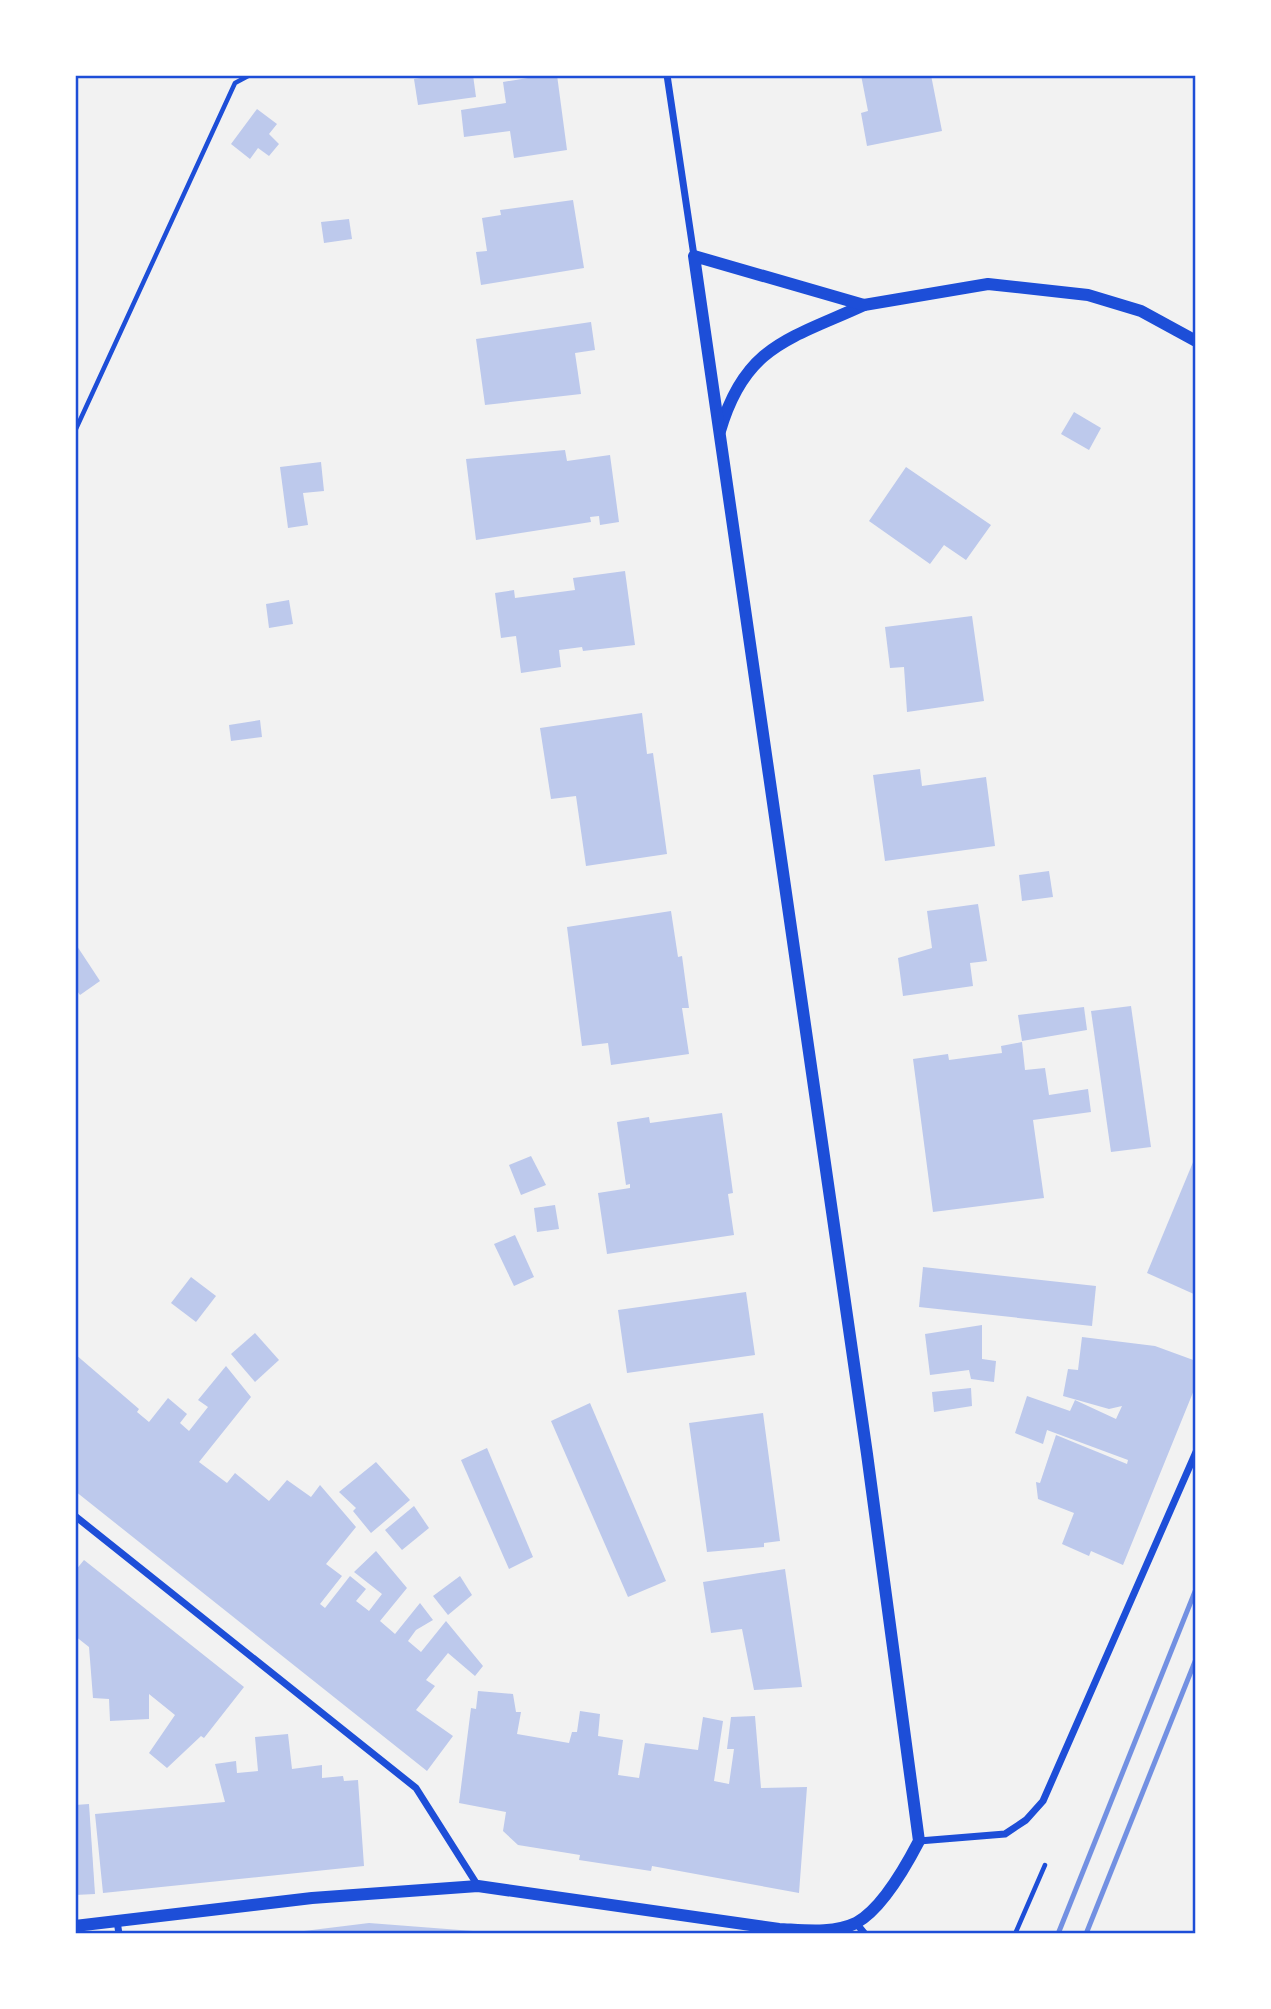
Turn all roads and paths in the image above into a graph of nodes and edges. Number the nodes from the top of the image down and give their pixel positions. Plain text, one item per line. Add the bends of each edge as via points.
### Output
1 (250, 75) edge
2 (667, 75) edge
3 (694, 256) junction
4 (864, 304) junction
5 (1196, 341) edge
6 (75, 431) edge
7 (719, 436) junction
8 (1196, 1452) edge
9 (75, 1516) edge
10 (919, 1841) junction
11 (1045, 1866) dead end
12 (478, 1886) junction
13 (856, 1923) junction
14 (75, 1926) edge
15 (118, 1928) edge
16 (865, 1934) edge
17 (1015, 1934) edge

1 - 6 path via 235,83
2 - 3 street
3 - 4 street
3 - 7 street
4 - 5 street via 988,284 1088,295 1141,311
4 - 7 street via 774,347 757,360 729,399
7 - 10 street
8 - 10 street via 1043,1801 1005,1834
9 - 12 street via 416,1787
10 - 13 street via 897,1883
11 - 17 path
12 - 13 street via 779,1929 823,1930
12 - 15 street via 312,1898
13 - 16 street
14 - 15 street

